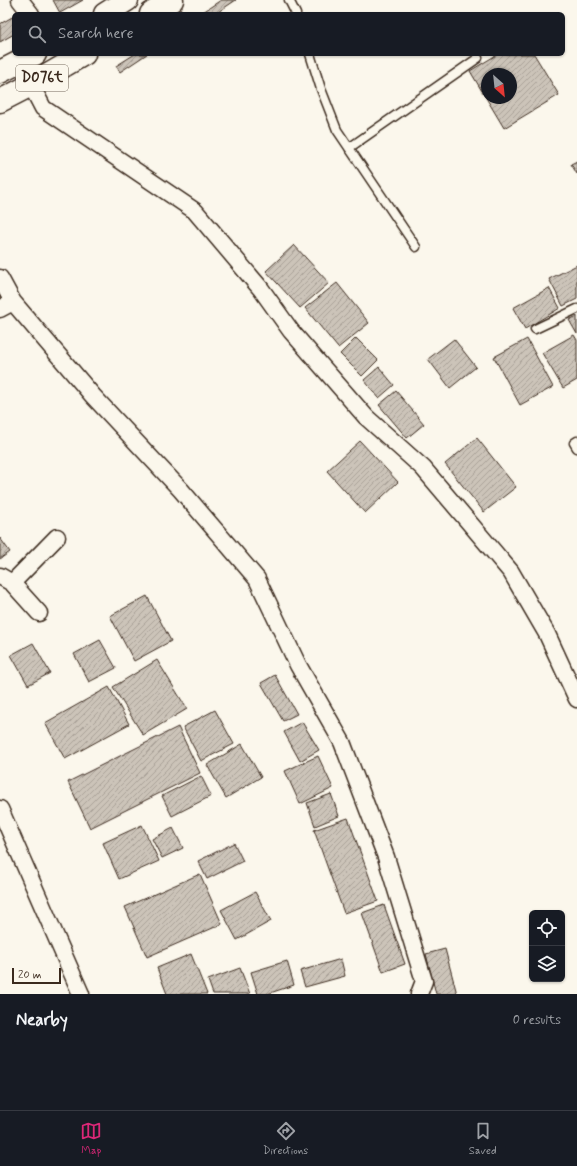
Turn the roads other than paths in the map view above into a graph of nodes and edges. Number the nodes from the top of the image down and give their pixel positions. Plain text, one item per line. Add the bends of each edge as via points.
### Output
1 (20, 0) edge
2 (127, 0) edge
3 (172, 0) edge
4 (289, 0) edge
5 (29, 12) edge
6 (108, 12) edge
7 (153, 12) edge
8 (295, 12) edge
9 (81, 56) edge
10 (311, 56) edge
11 (478, 58) dead end
12 (18, 63) edge
13 (31, 85) junction
14 (0, 101) edge
15 (349, 148) junction
16 (416, 248) dead end
17 (0, 278) edge
18 (7, 305) edge
19 (577, 309) edge
20 (535, 329) dead end
21 (577, 441) edge
22 (577, 448) edge
23 (57, 537) dead end
24 (6, 580) edge
25 (39, 613) dead end
26 (577, 699) edge
27 (0, 809) edge
28 (81, 994) edge
29 (419, 994) edge

1 - 5 street
2 - 6 main road
3 - 7 main road
4 - 8 lane
9 - 13 main road, D076t
10 - 15 lane via 337,130
11 - 15 lane
12 - 13 main road
13 - 14 main road, D076t
13 - 26 street via 43,108 195,211 261,289 292,331 366,417 423,468 511,572 547,634
15 - 16 lane
17 - 18 street
18 - 29 street via 181,490 257,579 298,665 342,742 386,857 424,980
19 - 20 lane
21 - 22 lane via 574,443
23 - 24 street
24 - 25 street
27 - 28 street

